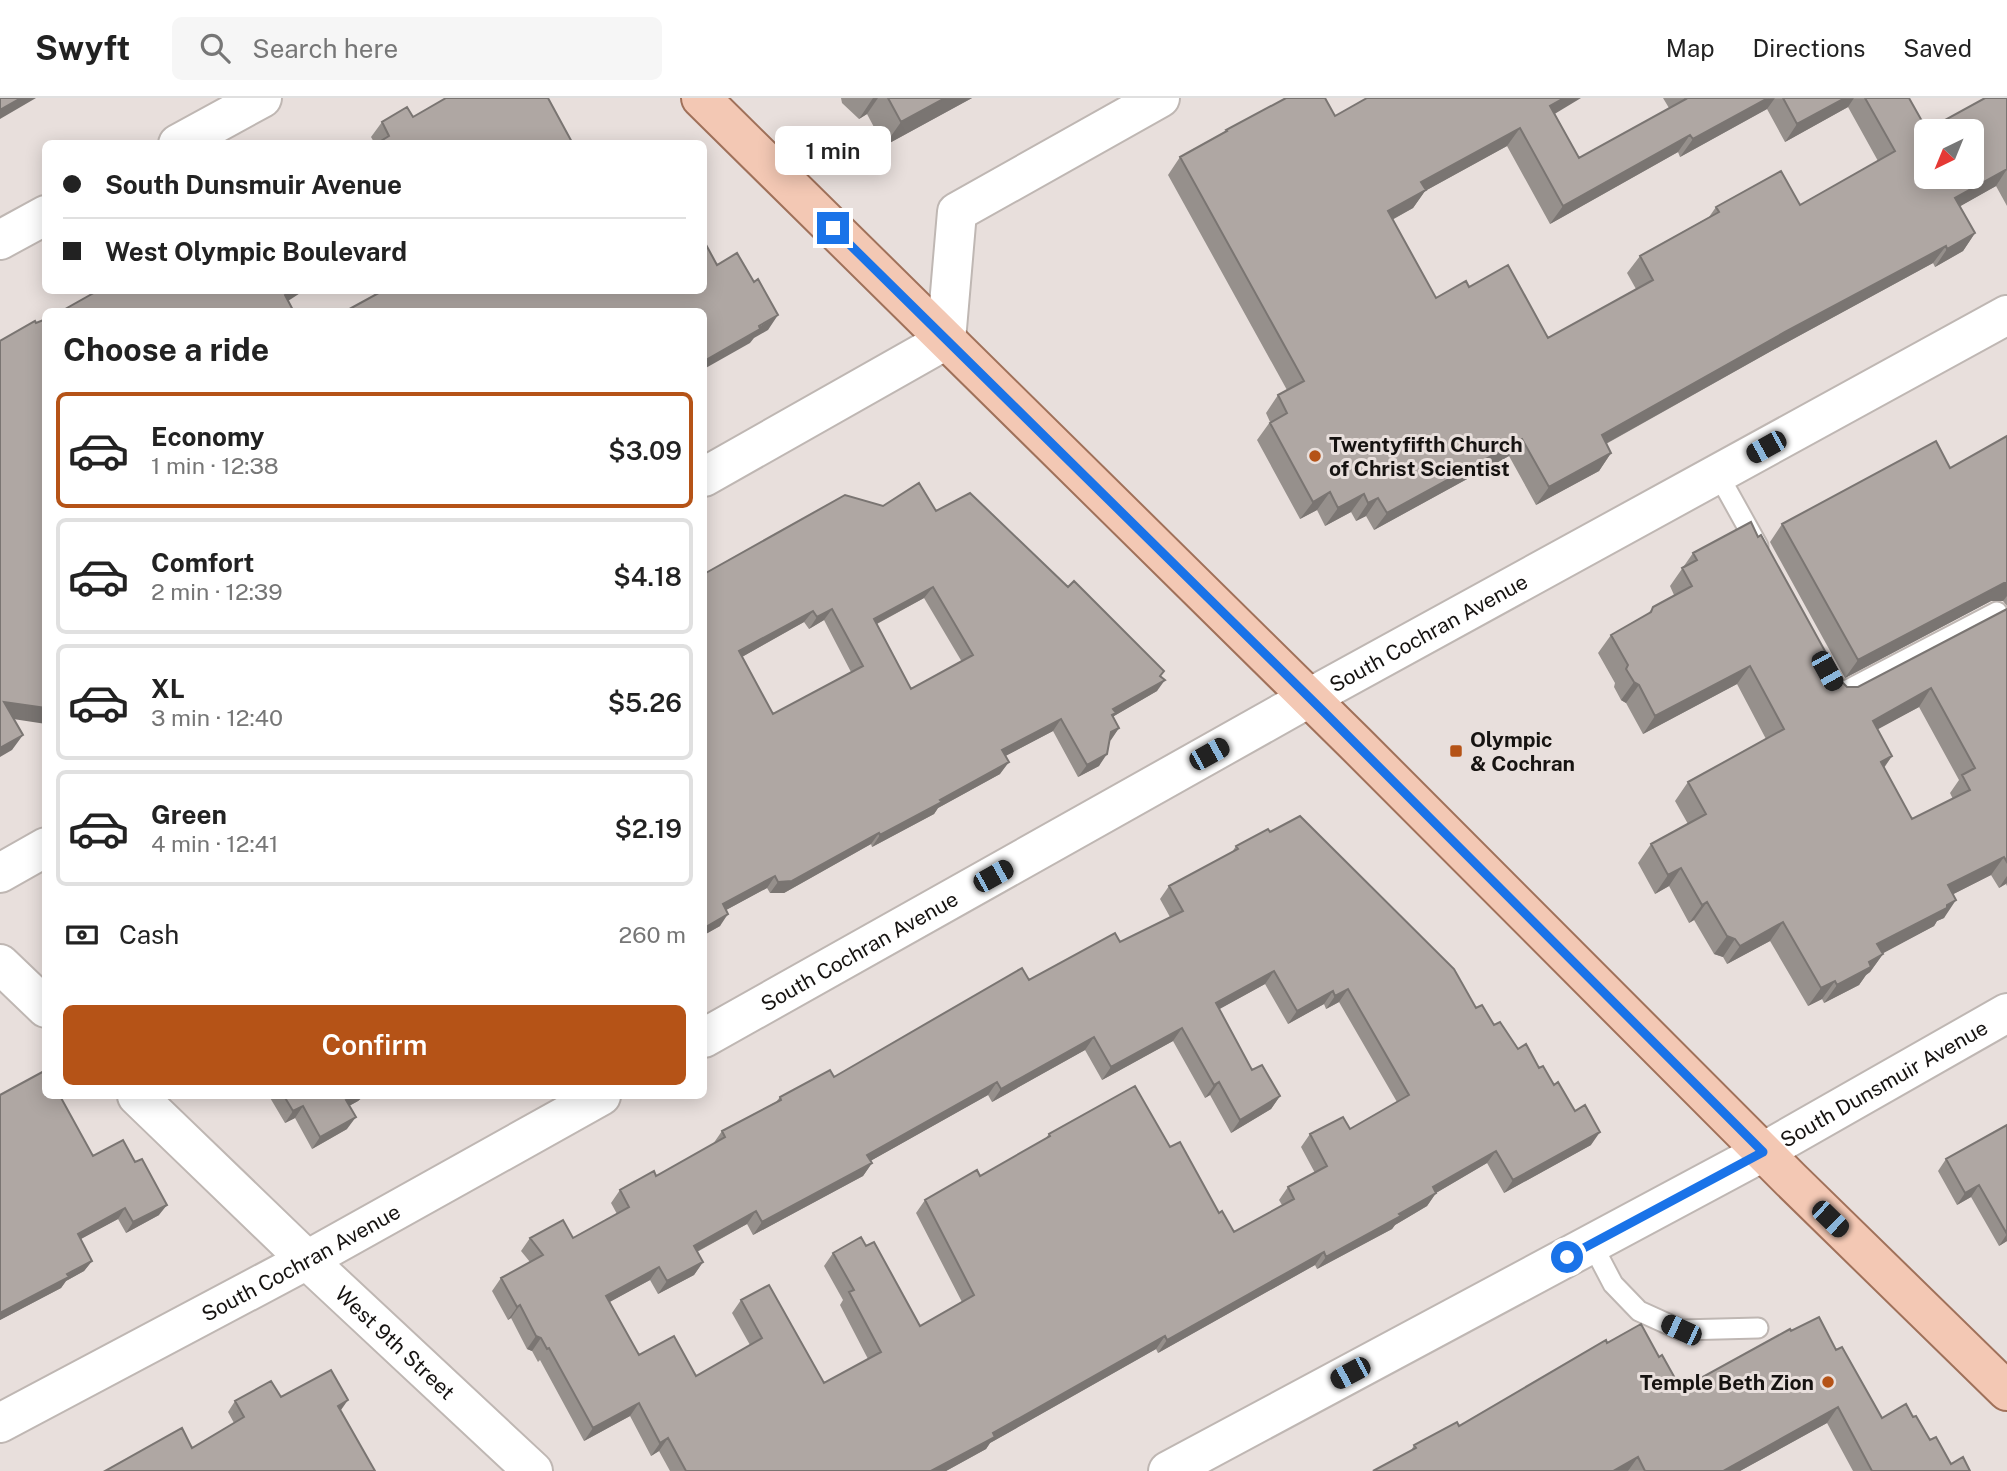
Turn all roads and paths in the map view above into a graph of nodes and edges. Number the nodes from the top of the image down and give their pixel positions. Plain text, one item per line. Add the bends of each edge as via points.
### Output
1 (262, 98) edge
2 (701, 98) edge
3 (1160, 98) edge
4 (185, 140) edge
5 (42, 217) edge
6 (0, 240) edge
7 (2007, 315) edge
8 (946, 340) junction
9 (1718, 474) junction
10 (707, 475) edge
11 (1768, 564) edge
12 (1997, 612) edge
13 (1827, 671) edge
14 (1309, 698) junction
15 (42, 849) edge
16 (0, 873) edge
17 (0, 964) edge
18 (42, 1004) edge
19 (2007, 1013) edge
20 (707, 1036) edge
21 (140, 1099) edge
22 (596, 1099) edge
23 (1763, 1152) junction
24 (1592, 1244) junction
25 (307, 1260) junction
26 (1758, 1328) dead end
27 (2007, 1391) edge
28 (0, 1423) edge
29 (533, 1471) edge
30 (1168, 1471) edge

1 - 4 street
2 - 8 main road
3 - 8 street via 957,212
5 - 6 street
7 - 9 street, South Cochran Avenue
8 - 10 street
8 - 14 main road
9 - 11 lane
9 - 14 street, South Cochran Avenue
12 - 13 lane via 1840,694
14 - 20 street, South Cochran Avenue
14 - 23 main road
15 - 16 street
17 - 18 street
19 - 23 street, South Dunsmuir Avenue
21 - 25 street, West 9th Street
22 - 25 street, South Cochran Avenue
23 - 24 street, South Dunsmuir Avenue
23 - 27 main road
24 - 26 lane via 1613,1284 1639,1311 1681,1330
24 - 30 street, South Dunsmuir Avenue
25 - 28 street, South Cochran Avenue
25 - 29 street, West 9th Street

